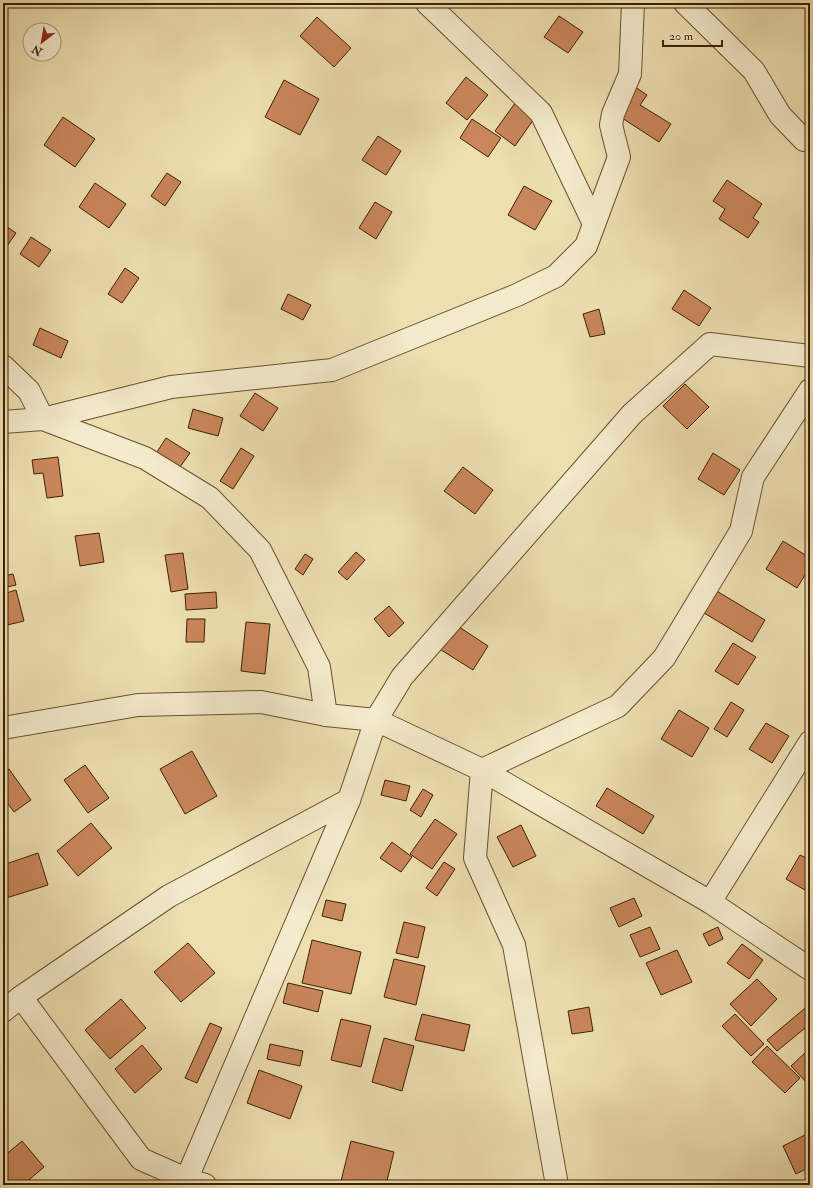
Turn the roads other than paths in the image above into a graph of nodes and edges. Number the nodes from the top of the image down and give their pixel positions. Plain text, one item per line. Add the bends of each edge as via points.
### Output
1 (427, 3) edge
2 (633, 3) edge
3 (685, 3) edge
4 (810, 140) edge
5 (594, 224) junction
6 (810, 356) edge
7 (3, 366) edge
8 (810, 390) edge
9 (43, 419) junction
10 (3, 422) edge
11 (326, 715) junction
12 (376, 720) junction
13 (3, 728) edge
14 (810, 742) edge
15 (482, 770) junction
16 (349, 800) junction
17 (710, 902) junction
18 (810, 969) edge
19 (21, 997) junction
20 (3, 1011) edge
21 (192, 1183) edge
22 (557, 1185) edge

1 - 5 street via 541,114
2 - 5 street via 630,74 612,114 611,125 619,157
3 - 4 street via 754,71 780,115 804,140
5 - 9 street via 586,246 556,276 518,295 332,370 171,387
6 - 12 street via 710,344 632,414 402,677
7 - 9 street via 29,390
8 - 15 street via 752,477 741,531 664,658 618,706
9 - 10 street
9 - 11 street via 145,458 210,498 260,550 319,667
11 - 12 street
11 - 13 street via 261,702 138,705
12 - 15 street
12 - 16 street
14 - 17 street
15 - 17 street
15 - 22 street via 475,858 514,944
16 - 19 street via 169,896
16 - 21 street
17 - 18 street
19 - 20 street
19 - 21 street via 141,1159

